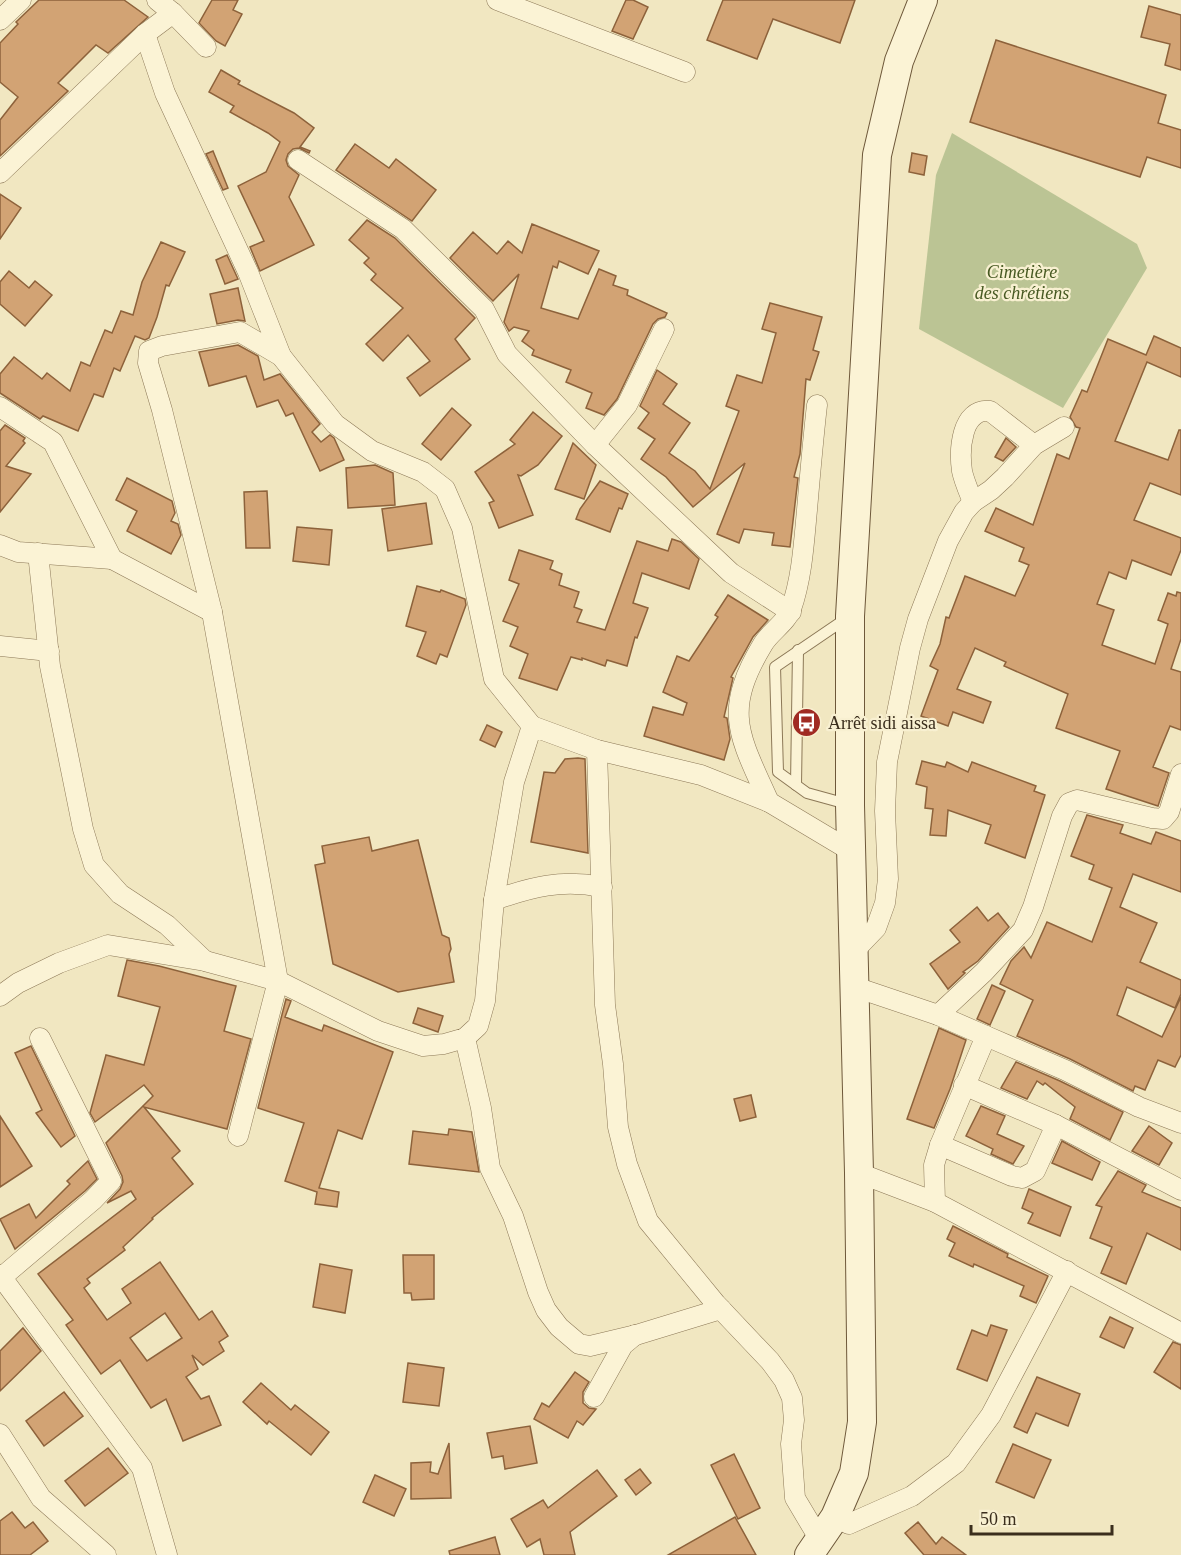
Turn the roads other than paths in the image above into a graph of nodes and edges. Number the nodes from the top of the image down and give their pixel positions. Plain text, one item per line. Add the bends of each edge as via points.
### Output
1 (21, 0) edge
2 (157, 0) edge
3 (497, 0) edge
4 (923, 0) edge
5 (173, 13) junction
6 (0, 20) edge
7 (145, 34) junction
8 (206, 46) dead end
9 (685, 72) dead end
10 (298, 160) dead end
11 (0, 173) edge
12 (664, 329) dead end
13 (281, 356) junction
14 (817, 405) dead end
15 (0, 407) edge
16 (1064, 427) dead end
17 (595, 445) junction
18 (1034, 445) junction
19 (973, 502) junction
20 (0, 545) edge
21 (39, 553) junction
22 (112, 560) junction
23 (212, 612) junction
24 (791, 612) junction
25 (850, 616) junction
26 (0, 646) edge
27 (798, 650) junction
28 (49, 651) junction
29 (532, 726) junction
30 (597, 750) junction
31 (1181, 774) edge
32 (796, 785) junction
33 (769, 802) junction
34 (850, 805) junction
35 (851, 851) junction
36 (602, 887) junction
37 (494, 900) junction
38 (853, 952) junction
39 (205, 961) junction
40 (278, 981) junction
41 (855, 987) junction
42 (0, 996) edge
43 (938, 1015) junction
44 (986, 1035) junction
45 (40, 1038) dead end
46 (465, 1038) junction
47 (964, 1084) junction
48 (1181, 1123) edge
49 (1056, 1125) junction
50 (238, 1136) dead end
51 (940, 1145) junction
52 (859, 1173) junction
53 (1181, 1190) edge
54 (935, 1202) junction
55 (1067, 1271) junction
56 (1, 1276) edge
57 (721, 1309) junction
58 (1181, 1333) edge
59 (636, 1335) junction
60 (594, 1397) dead end
61 (0, 1434) edge
62 (822, 1538) edge
63 (105, 1555) edge
64 (166, 1555) edge

1 - 6 street
2 - 5 street
3 - 9 street
4 - 25 main road via 899,61 877,155
5 - 7 street
5 - 8 street
7 - 11 street
7 - 13 street via 165,93 248,272
10 - 17 street via 403,229 484,309 507,354
12 - 17 street via 627,405
13 - 23 street via 240,332 149,351 148,363
13 - 29 street via 335,424 372,451 423,472 444,489 462,528 494,679
14 - 24 street via 803,552
15 - 22 street via 52,442
16 - 18 street
17 - 24 street via 730,573
18 - 19 street via 1005,477
18 - 19 street via 990,411 972,416 962,442 961,459
19 - 38 street via 948,541 910,648 887,762 885,903 876,928
20 - 21 street via 18,552
21 - 22 street
21 - 28 street
22 - 23 street
23 - 40 street
24 - 33 street via 767,637 749,667 738,710 743,742
25 - 27 lane
25 - 34 main road
26 - 28 street
27 - 32 lane
27 - 32 lane via 776,667 778,772
28 - 39 street via 83,829 94,865 120,894 167,926
29 - 30 street
29 - 37 street via 514,782
30 - 33 street via 700,775
30 - 36 street
31 - 43 street via 1163,819 1078,798 1069,803 1023,930
32 - 34 lane via 807,793
33 - 35 street
34 - 35 main road
35 - 38 main road
36 - 37 street via 580,882 551,883
36 - 57 street via 604,1005 618,1127 627,1164 648,1221
37 - 46 street via 485,1001 478,1026
38 - 41 main road
39 - 40 street
39 - 42 street via 108,945 59,963
40 - 46 street via 378,1031 423,1046
40 - 50 street
41 - 43 street
41 - 52 main road
43 - 44 street
44 - 47 street
44 - 48 street
45 - 56 street via 111,1181
46 - 59 street via 490,1168 513,1216 546,1310 579,1344 590,1346
47 - 49 street
47 - 51 street
49 - 51 street via 1035,1171 1022,1178
49 - 53 street
51 - 54 street via 934,1165
52 - 54 street
52 - 62 main road via 862,1422 854,1473
54 - 55 street
55 - 58 street
55 - 62 street via 991,1415 956,1462 912,1496
56 - 64 street via 142,1468
57 - 59 street
57 - 62 street via 771,1361 792,1398 790,1444 795,1498
59 - 60 street via 623,1345
61 - 63 street via 41,1498

